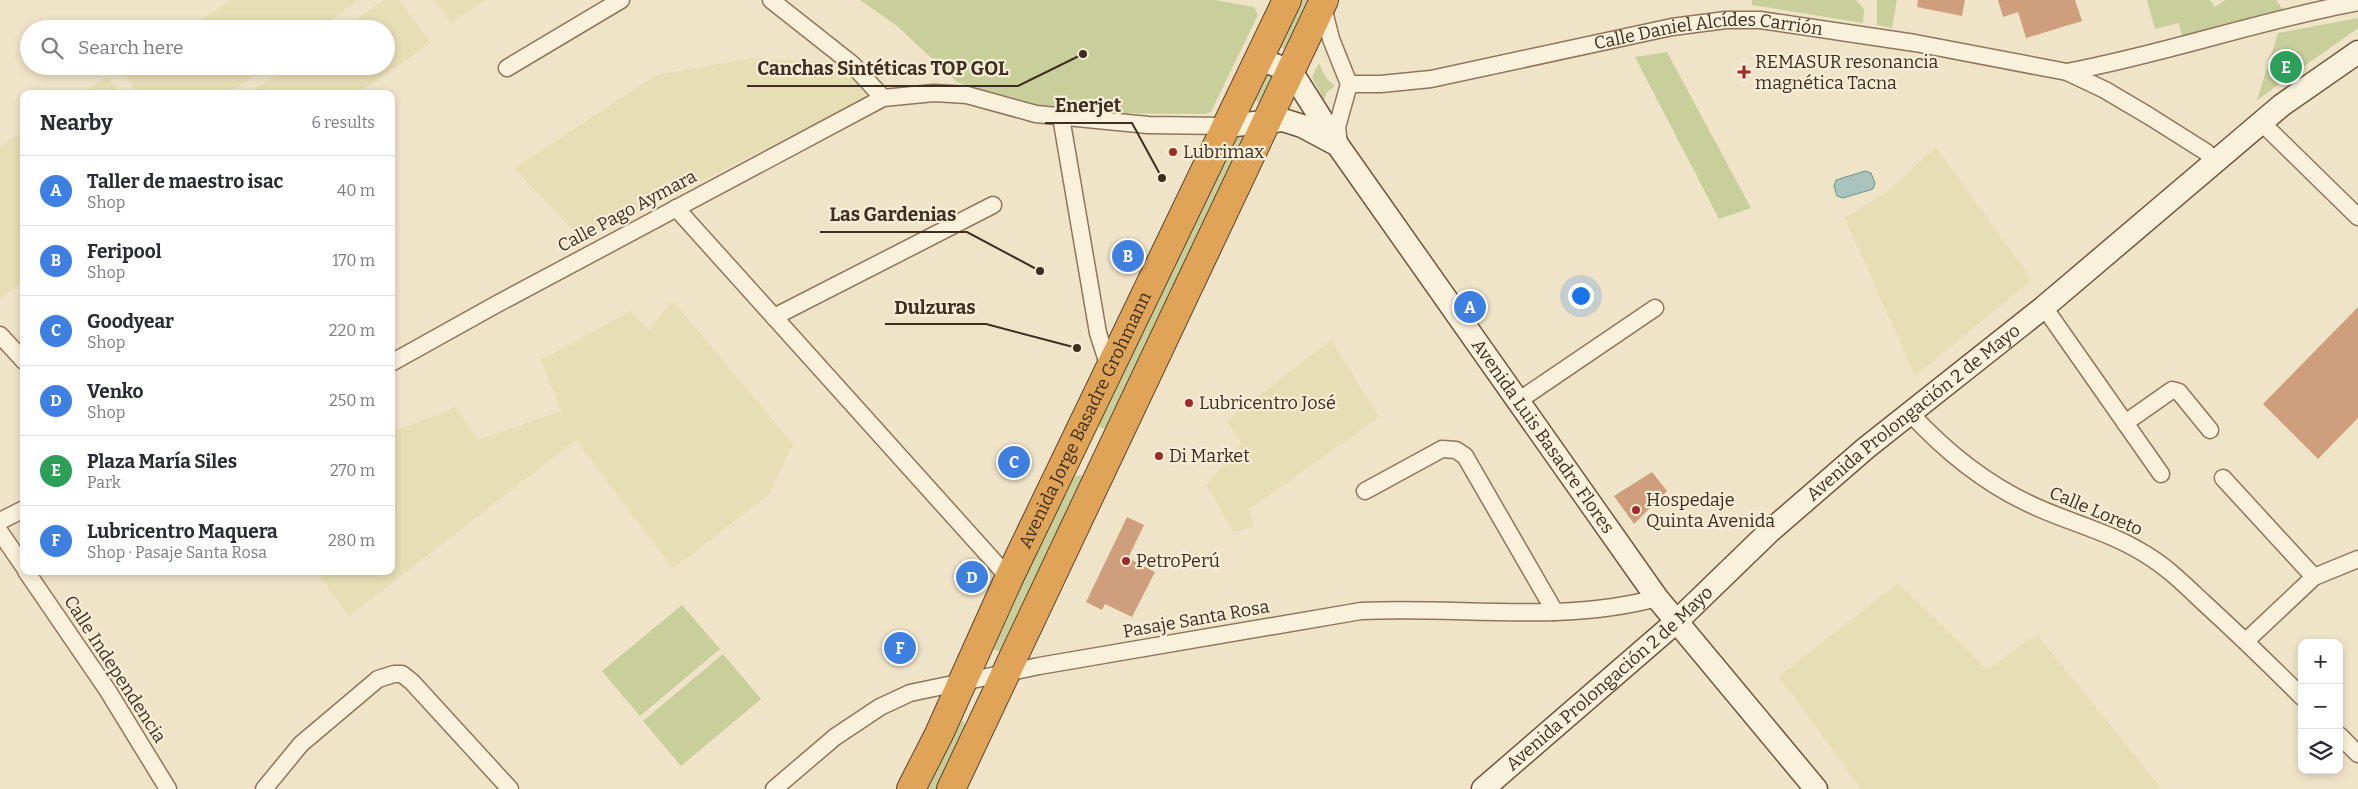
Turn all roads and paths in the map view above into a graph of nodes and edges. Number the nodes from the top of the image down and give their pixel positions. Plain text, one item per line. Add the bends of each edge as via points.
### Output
1 (622, 0) edge
2 (771, 0) edge
3 (1283, 1) edge
4 (1323, 1) edge
5 (2358, 2) edge
6 (2358, 52) edge
7 (1259, 59) junction
8 (507, 68) dead end
9 (1291, 70) junction
10 (2067, 72) junction
11 (1350, 84) junction
12 (883, 98) junction
13 (1061, 117) junction
14 (1266, 121) junction
15 (2261, 122) junction
16 (1226, 126) junction
17 (1339, 147) junction
18 (2217, 163) junction
19 (993, 205) dead end
20 (676, 208) junction
21 (2358, 217) edge
22 (2044, 307) junction
23 (1656, 308) dead end
24 (774, 317) junction
25 (0, 335) edge
26 (20, 357) edge
27 (395, 361) edge
28 (1110, 370) junction
29 (1518, 401) junction
30 (1910, 414) junction
31 (2125, 423) junction
32 (2210, 430) dead end
33 (2161, 474) dead end
34 (2223, 478) dead end
35 (1365, 491) dead end
36 (20, 511) edge
37 (0, 521) edge
38 (0, 532) edge
39 (2358, 559) edge
40 (20, 561) edge
41 (29, 575) edge
42 (1009, 578) junction
43 (2314, 578) junction
44 (1657, 598) junction
45 (1555, 612) junction
46 (1676, 622) junction
47 (2246, 641) junction
48 (1006, 673) junction
49 (961, 682) junction
50 (2298, 693) edge
51 (2343, 739) edge
52 (2358, 754) edge
53 (502, 786) edge
54 (168, 789) edge
55 (264, 789) edge
56 (774, 789) edge
57 (911, 789) edge
58 (951, 789) edge
59 (1483, 789) edge
60 (1816, 789) edge

1 - 8 street
2 - 12 street via 852,64
3 - 7 highway, Avenida Jorge Basadre Grohmann
4 - 9 highway, Avenida Jorge Basadre Grohmann
4 - 11 street via 1331,39
5 - 10 street, Calle Daniel Alcídes Carrión
6 - 15 street, Avenida Prolongación 2 de Mayo
7 - 9 street
7 - 16 highway, Avenida Jorge Basadre Grohmann
9 - 14 highway, Avenida Jorge Basadre Grohmann
9 - 17 street, Avenida Luis Basadre Flores
10 - 11 street, Calle Daniel Alcídes Carrión via 1822,28 1760,20 1726,20 1672,27 1431,79
10 - 18 street, Calle Daniel Alcídes Carrión via 2149,116 2206,152
11 - 17 street via 1337,127
12 - 13 street via 934,93 967,96 1036,114
12 - 20 street, Calle Pago Aymara
13 - 16 street via 1148,125
13 - 28 street via 1098,333
14 - 16 street
14 - 17 street via 1283,120 1302,126
14 - 48 highway, Avenida Jorge Basadre Grohmann
15 - 18 street, Avenida Prolongación 2 de Mayo
15 - 21 street
16 - 28 highway, Avenida Jorge Basadre Grohmann
17 - 29 street, Avenida Luis Basadre Flores
18 - 22 street, Avenida Prolongación 2 de Mayo
19 - 24 street
20 - 24 street
20 - 27 street, Calle Pago Aymara
22 - 30 street, Avenida Prolongación 2 de Mayo
22 - 31 street
23 - 29 street
24 - 42 street
25 - 26 street
28 - 42 highway, Avenida Jorge Basadre Grohmann
29 - 44 street, Avenida Luis Basadre Flores
30 - 46 street, Avenida Prolongación 2 de Mayo via 1770,532
30 - 47 street, Calle Loreto via 1966,465 2011,495 2103,531 2146,554
31 - 32 street via 2172,390 2178,392
31 - 33 street
34 - 43 street
35 - 45 street via 1442,449 1456,450 1465,456
36 - 37 street
38 - 40 street
39 - 43 street
41 - 54 street, Calle Independencia via 108,691
42 - 49 highway, Avenida Jorge Basadre Grohmann
43 - 47 street
44 - 45 street, Pasaje Santa Rosa via 1622,607
44 - 46 street, Avenida Luis Basadre Flores
45 - 48 street, Pasaje Santa Rosa via 1361,611
46 - 59 street, Avenida Prolongación 2 de Mayo
46 - 60 street, Avenida Luis Basadre Flores
47 - 50 street, Calle Loreto
48 - 49 street, Pasaje Santa Rosa
48 - 58 highway, Avenida Jorge Basadre Grohmann
49 - 56 street, Pasaje Santa Rosa via 910,693 880,707 834,737
49 - 57 highway, Avenida Jorge Basadre Grohmann
51 - 52 street
53 - 55 street via 412,682 402,674 394,674 378,679 301,744

